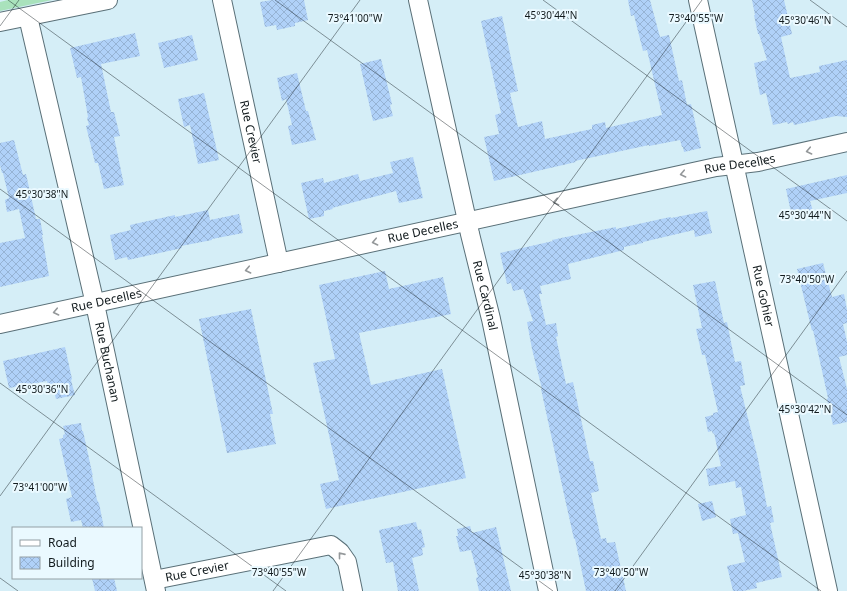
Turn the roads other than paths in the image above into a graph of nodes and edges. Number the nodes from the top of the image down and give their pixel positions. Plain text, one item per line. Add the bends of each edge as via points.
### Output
1 (108, 0) edge
2 (222, 0) edge
3 (418, 0) edge
4 (698, 0) edge
5 (28, 17) junction
6 (0, 22) edge
7 (847, 142) edge
8 (735, 164) junction
9 (468, 221) junction
10 (279, 263) junction
11 (94, 304) junction
12 (0, 324) edge
13 (155, 585) edge
14 (353, 591) edge
15 (548, 591) edge
16 (828, 591) edge

1 - 5 street
2 - 10 street, Rue Crevier
3 - 9 street, Rue Cardinal
4 - 8 street, Rue Gohier
5 - 6 street
5 - 11 street, Rue Buchanan
7 -> 8 street, Rue Decelles via 758,162
8 -> 9 street, Rue Decelles
8 - 16 street, Rue Gohier
9 -> 10 street, Rue Decelles
9 - 15 street, Rue Cardinal via 493,327
10 -> 11 street, Rue Decelles
11 -> 12 street, Rue Decelles
11 - 13 street, Rue Buchanan
14 -> 13 street, Rue Crevier via 347,562 331,545

